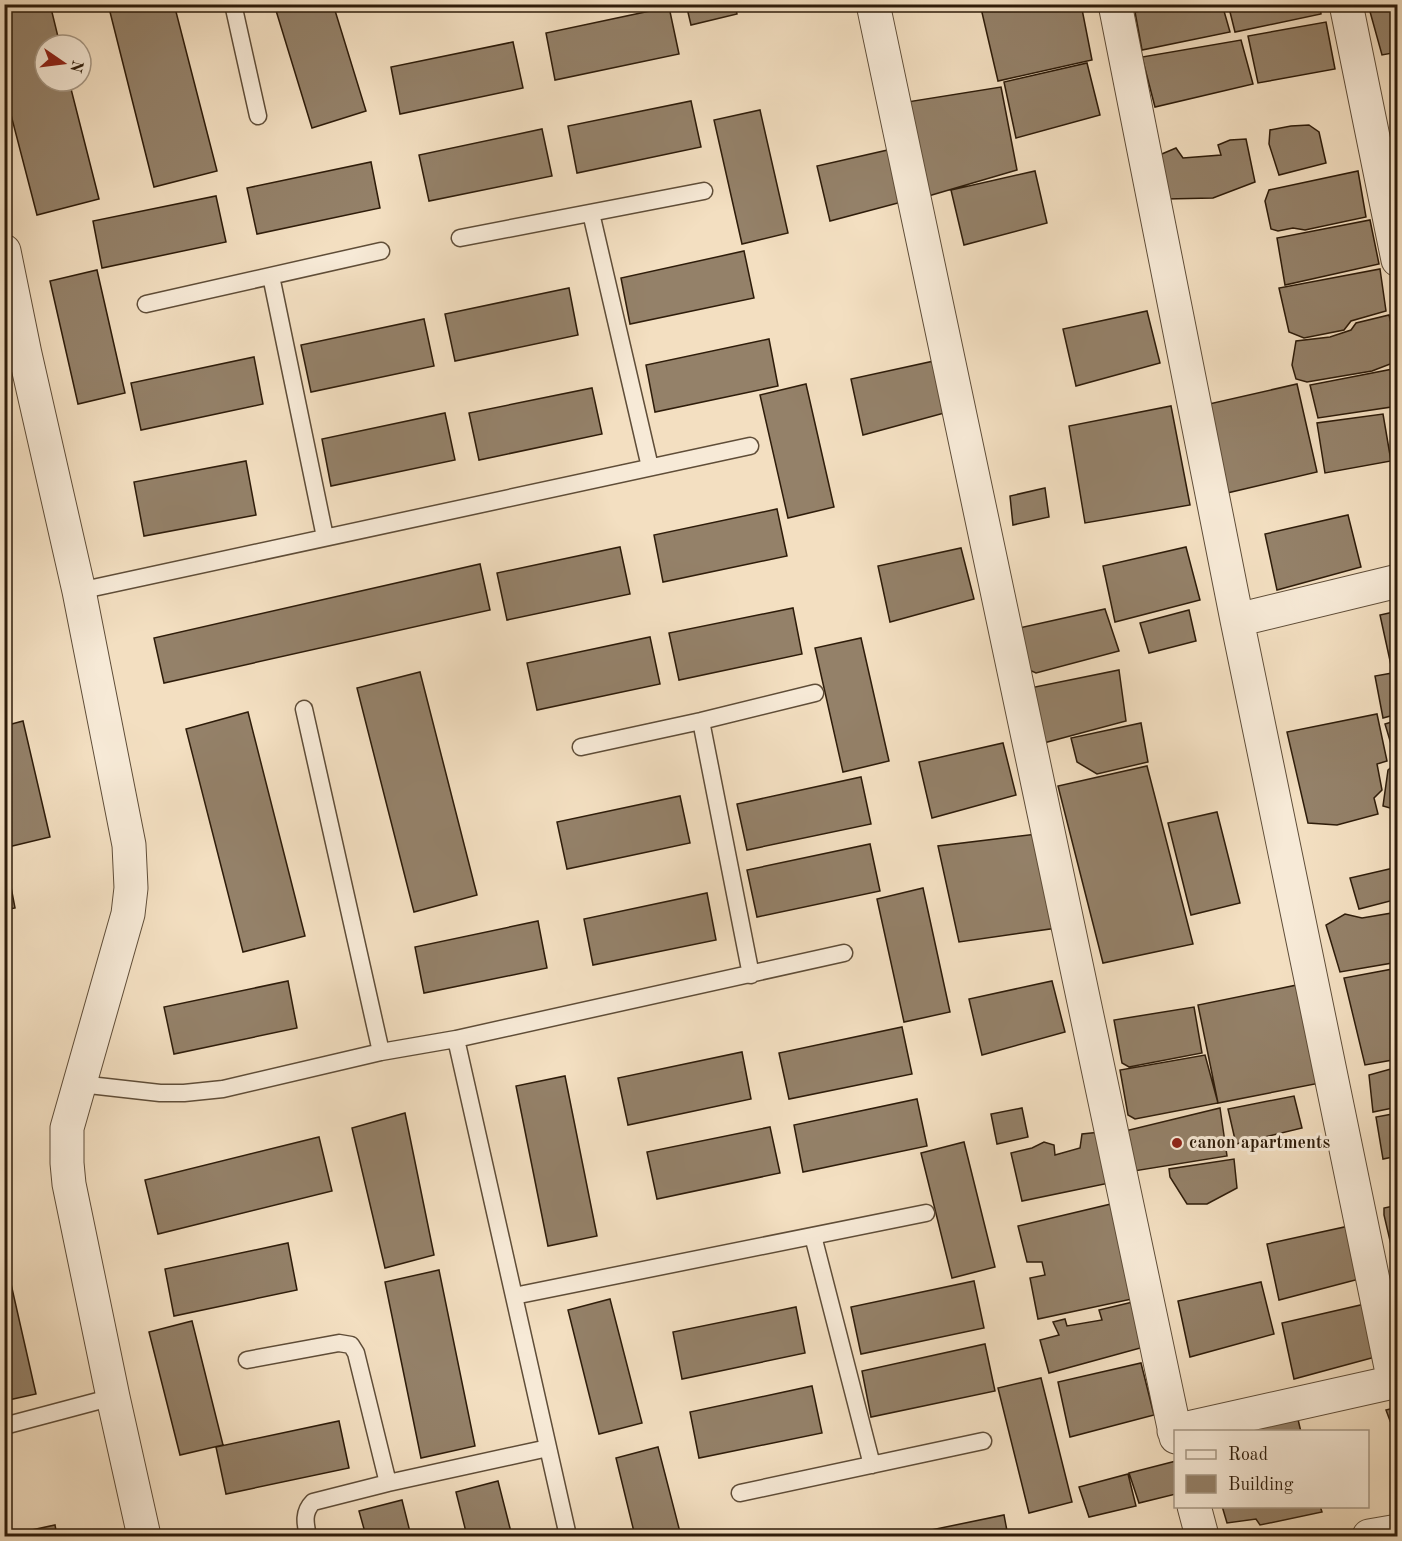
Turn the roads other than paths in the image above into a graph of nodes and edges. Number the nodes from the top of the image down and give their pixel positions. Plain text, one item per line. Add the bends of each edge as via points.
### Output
1 (233, 4) edge
2 (873, 4) edge
3 (1115, 4) edge
4 (1346, 4) edge
5 (258, 116) dead end
6 (704, 191) dead end
7 (591, 213) junction
8 (460, 238) dead end
9 (4, 251) edge
10 (381, 251) dead end
11 (1398, 260) edge
12 (271, 276) junction
13 (146, 304) dead end
14 (750, 446) dead end
15 (650, 467) junction
16 (325, 537) junction
17 (1398, 581) edge
18 (79, 591) junction
19 (1237, 620) junction
20 (814, 693) dead end
21 (304, 709) dead end
22 (701, 721) junction
23 (581, 747) dead end
24 (844, 953) dead end
25 (751, 975) junction
26 (456, 1039) junction
27 (381, 1052) junction
28 (80, 1084) junction
29 (926, 1213) dead end
30 (813, 1236) junction
31 (514, 1296) junction
32 (247, 1360) dead end
33 (1396, 1381) edge
34 (113, 1397) junction
35 (4, 1426) edge
36 (1174, 1430) edge
37 (1192, 1430) edge
38 (983, 1441) dead end
39 (548, 1448) junction
40 (872, 1465) junction
41 (388, 1483) junction
42 (740, 1493) dead end
43 (1195, 1508) edge
44 (1398, 1531) edge
45 (144, 1536) edge
46 (308, 1536) edge
47 (568, 1536) edge
48 (1202, 1536) edge
49 (1369, 1536) edge

1 - 5 lane
2 - 36 street
3 - 19 street
4 - 11 street
6 - 7 lane
7 - 8 lane
7 - 15 lane
9 - 18 street via 20,356
10 - 12 lane
12 - 13 lane
12 - 16 lane
14 - 15 lane
15 - 16 lane
16 - 18 lane
17 - 19 street
18 - 28 street via 129,845 131,888 128,914
19 - 33 street
20 - 22 lane
21 - 27 lane
22 - 23 lane
22 - 25 lane
24 - 25 lane
25 - 26 lane
26 - 27 lane
26 - 31 lane
27 - 28 lane via 224,1089 160,1093
28 - 34 street via 67,1128 69,1184
29 - 30 lane
30 - 31 lane
30 - 40 lane
31 - 39 lane
32 - 41 lane via 339,1342 351,1345
33 - 37 street
34 - 35 lane
34 - 45 street
38 - 40 lane
39 - 41 lane
39 - 47 lane
40 - 42 lane
41 - 46 lane via 313,1502 304,1521
43 - 48 street
44 - 49 street

